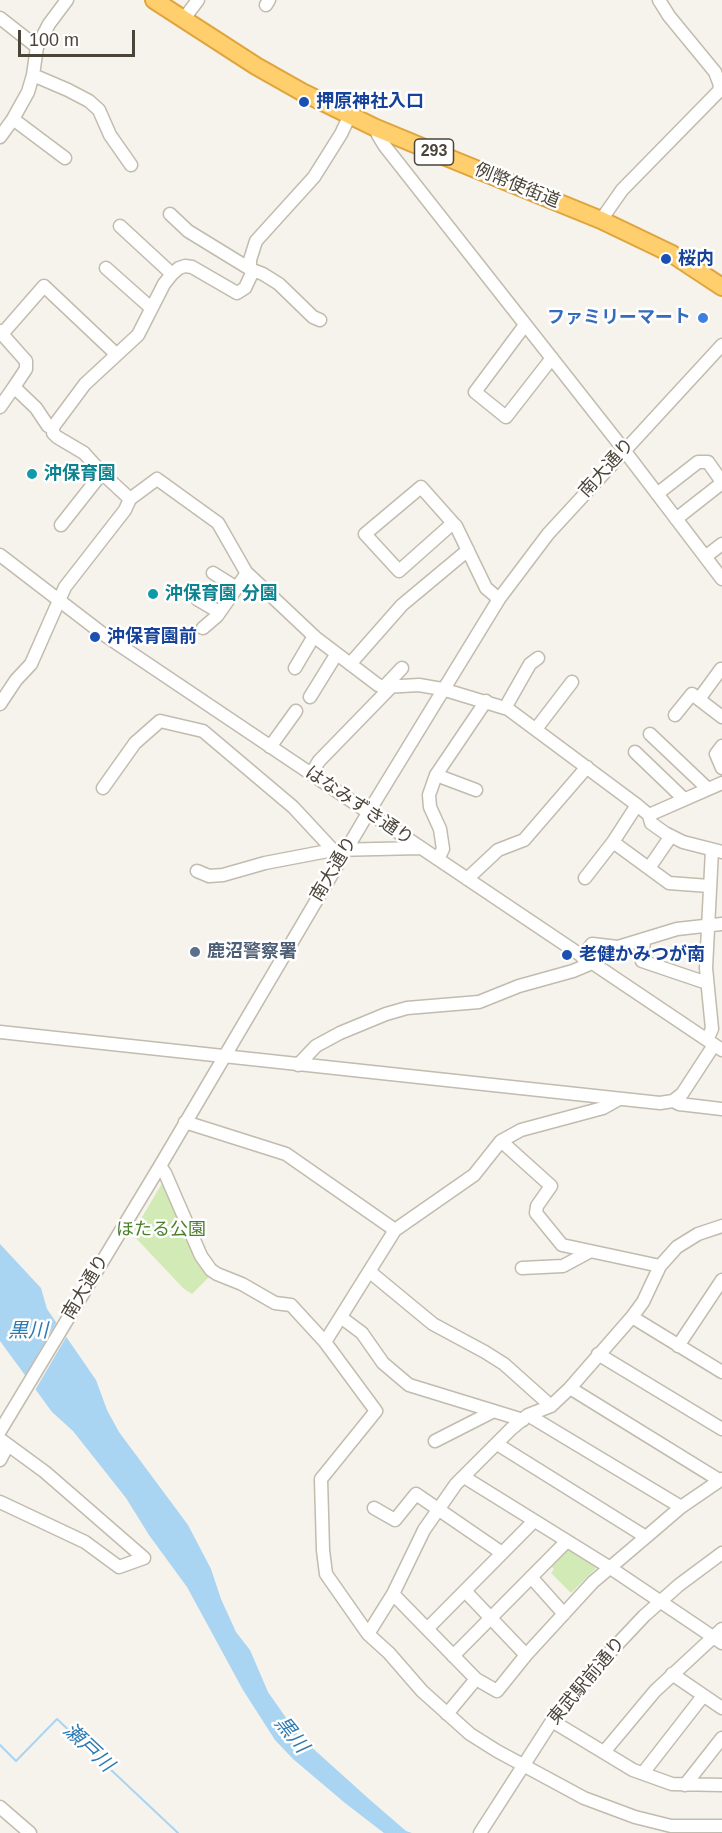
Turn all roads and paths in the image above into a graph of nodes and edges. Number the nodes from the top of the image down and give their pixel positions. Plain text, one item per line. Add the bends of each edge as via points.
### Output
1 (67, 0) edge
2 (153, 0) edge
3 (198, 0) edge
4 (659, 0) edge
5 (0, 18) edge
6 (183, 20) junction
7 (37, 47) junction
8 (33, 75) junction
9 (721, 92) edge
10 (350, 115) junction
11 (13, 119) junction
12 (376, 128) junction
13 (0, 137) edge
14 (65, 158) dead end
15 (131, 165) dead end
16 (170, 214) dead end
17 (601, 220) junction
18 (120, 226) dead end
19 (106, 268) dead end
20 (251, 270) junction
21 (172, 274) junction
22 (722, 287) edge
23 (150, 308) junction
24 (320, 320) dead end
25 (525, 325) junction
26 (1, 333) edge
27 (722, 345) edge
28 (116, 354) junction
29 (552, 358) junction
30 (14, 387) junction
31 (0, 407) edge
32 (53, 428) junction
33 (624, 450) junction
34 (102, 474) junction
35 (722, 483) edge
36 (657, 494) junction
37 (130, 499) junction
38 (676, 519) junction
39 (453, 523) junction
40 (61, 525) dead end
41 (722, 544) edge
42 (468, 550) junction
43 (0, 555) edge
44 (705, 557) junction
45 (213, 573) dead end
46 (247, 573) junction
47 (722, 579) edge
48 (237, 588) junction
49 (197, 599) dead end
50 (499, 599) junction
51 (58, 601) junction
52 (219, 612) junction
53 (203, 628) dead end
54 (314, 636) junction
55 (336, 655) junction
56 (538, 658) dead end
57 (350, 664) junction
58 (295, 668) dead end
59 (402, 668) dead end
60 (721, 669) edge
61 (572, 682) dead end
62 (388, 687) junction
63 (442, 689) junction
64 (310, 697) dead end
65 (699, 699) junction
66 (486, 701) junction
67 (0, 704) edge
68 (505, 708) junction
69 (296, 711) dead end
70 (675, 715) dead end
71 (722, 717) edge
72 (536, 729) junction
73 (650, 734) dead end
74 (722, 746) edge
75 (270, 747) junction
76 (634, 752) dead end
77 (587, 767) junction
78 (722, 768) edge
79 (311, 774) junction
80 (436, 775) junction
81 (722, 783) edge
82 (103, 788) dead end
83 (708, 789) junction
84 (476, 790) dead end
85 (684, 799) junction
86 (637, 805) junction
87 (368, 813) junction
88 (649, 815) junction
89 (671, 836) junction
90 (613, 842) junction
91 (422, 848) junction
92 (346, 849) junction
93 (333, 850) junction
94 (717, 851) edge
95 (438, 859) junction
96 (649, 868) junction
97 (197, 871) dead end
98 (585, 878) dead end
99 (467, 879) junction
100 (709, 886) junction
101 (722, 924) edge
102 (707, 926) junction
103 (644, 940) junction
104 (587, 960) junction
105 (707, 982) junction
106 (0, 1032) edge
107 (714, 1045) edge
108 (224, 1056) junction
109 (298, 1065) junction
110 (620, 1099) junction
111 (673, 1101) junction
112 (722, 1109) edge
113 (185, 1122) junction
114 (501, 1141) junction
115 (160, 1166) junction
116 (722, 1226) edge
117 (395, 1230) junction
118 (589, 1252) junction
119 (660, 1266) junction
120 (522, 1268) dead end
121 (370, 1272) junction
122 (722, 1280) edge
123 (632, 1317) junction
124 (342, 1318) junction
125 (325, 1342) junction
126 (678, 1346) junction
127 (598, 1354) junction
128 (722, 1372) edge
129 (570, 1388) junction
130 (551, 1406) junction
131 (494, 1411) junction
132 (526, 1417) junction
133 (722, 1429) edge
134 (0, 1431) edge
135 (435, 1441) dead end
136 (4, 1442) edge
137 (497, 1444) junction
138 (0, 1460) edge
139 (464, 1477) junction
140 (721, 1479) edge
141 (0, 1502) edge
142 (681, 1507) junction
143 (374, 1508) dead end
144 (438, 1510) junction
145 (534, 1521) junction
146 (646, 1538) junction
147 (567, 1541) junction
148 (502, 1553) junction
149 (722, 1553) edge
150 (609, 1567) junction
151 (531, 1577) junction
152 (465, 1591) junction
153 (393, 1594) junction
154 (660, 1602) junction
155 (564, 1614) junction
156 (491, 1618) junction
157 (427, 1629) junction
158 (722, 1629) edge
159 (368, 1634) junction
160 (717, 1640) edge
161 (526, 1655) junction
162 (453, 1656) junction
163 (672, 1674) junction
164 (476, 1679) junction
165 (703, 1696) junction
166 (722, 1708) edge
167 (447, 1714) junction
168 (552, 1722) junction
169 (722, 1738) edge
170 (604, 1752) junction
171 (522, 1768) junction
172 (643, 1773) junction
173 (685, 1785) junction
174 (722, 1785) edge
175 (0, 1807) edge
176 (722, 1826) edge
177 (30, 1833) edge
178 (480, 1833) edge

1 - 7 street
2 - 6 highway, 例幣使街道 / 293
3 - 6 street
4 - 9 street via 715,72
5 - 7 street
6 - 10 highway, 例幣使街道 / 293 via 277,79
7 - 8 street
8 - 11 street
8 - 15 street via 89,100
9 - 17 street via 622,190
10 - 12 highway, 例幣使街道 / 293
10 - 20 street via 314,177 256,241
11 - 13 street
11 - 14 street
12 - 17 highway, 例幣使街道 / 293
12 - 25 street via 384,145
16 - 20 street via 188,231
17 - 22 highway, 例幣使街道 / 293 via 672,254
18 - 21 street
19 - 23 street
20 - 21 street via 245,288 237,293 189,266
20 - 24 street via 279,284
21 - 23 street
23 - 28 street via 138,335
25 - 29 street
25 - 29 street via 475,392 506,417
26 - 28 street via 44,286
26 - 30 street via 26,360 26,369
27 - 33 street, 南大通り
28 - 32 street via 85,384
29 - 33 street
30 - 31 street
30 - 32 street
32 - 34 street via 57,437 84,453
33 - 36 street
33 - 50 street, 南大通り via 548,534
34 - 37 street
34 - 40 street
35 - 36 street via 708,462 698,462
35 - 38 street
36 - 38 street
37 - 46 street via 158,479 218,523
37 - 51 street
38 - 44 street
39 - 39 street via 421,487 365,534 399,571
39 - 42 street
41 - 44 street
42 - 50 street via 486,588
42 - 57 street via 402,604
43 - 51 street, はなみずき通り
44 - 47 street
45 - 48 street
46 - 48 street
46 - 54 street
48 - 52 street
49 - 52 street
50 - 63 street, 南大通り
51 - 67 street via 32,664
51 - 75 street, はなみずき通り
52 - 53 street
54 - 55 street
54 - 58 street
55 - 57 street
55 - 64 street
56 - 68 street
57 - 62 street via 378,685
59 - 62 street
60 - 65 street
61 - 72 street
62 - 63 street via 419,685
62 - 79 street
63 - 66 street
63 - 87 street, 南大通り
65 - 70 street via 692,694
65 - 71 street
66 - 68 street
66 - 80 street
68 - 72 street
69 - 75 street
72 - 77 street
73 - 83 street
74 - 78 street via 716,754
75 - 79 street, はなみずき通り
76 - 85 street
77 - 86 street
77 - 99 street via 524,840 498,850
79 - 87 street, はなみずき通り
80 - 84 street
80 - 95 street via 429,795 443,849
81 - 83 street
82 - 93 street via 135,742 160,721 203,731 293,807
83 - 85 street
85 - 88 street
86 - 88 street
86 - 90 street
87 - 91 street, はなみずき通り
87 - 92 street, 南大通り
88 - 89 street via 651,823
89 - 94 street
89 - 96 street
90 - 96 street
90 - 98 street
91 - 92 street
91 - 95 street, はなみずき通り
92 - 93 street
92 - 108 street, 南大通り
93 - 97 street via 223,875 208,876
94 - 100 street
95 - 99 street, はなみずき通り
96 - 100 street via 669,883
99 - 104 street, はなみずき通り
100 - 102 street
101 - 102 street
102 - 103 street via 677,929
102 - 105 street
103 - 104 street via 618,947 592,944
103 - 105 street via 642,962
104 - 107 street, はなみずき通り
104 - 109 street via 573,971 479,1002 408,1008 386,1014 316,1046
105 - 107 street
106 - 108 street
107 - 111 street via 682,1094
108 - 109 street
108 - 113 street, 南大通り
109 - 110 street
110 - 111 street
110 - 114 street via 603,1108 521,1130
111 - 112 street
113 - 115 street, 南大通り
113 - 117 street via 286,1154
114 - 117 street via 474,1175
114 - 118 street via 551,1186 536,1213 562,1245
115 - 125 street via 211,1270 275,1303 291,1305
115 - 134 street, 南大通り
116 - 119 street via 686,1240
117 - 121 street
118 - 119 street
118 - 120 street via 563,1266
119 - 123 street
121 - 124 street
121 - 130 street via 434,1324 504,1364
122 - 126 street
123 - 126 street
123 - 127 street
124 - 125 street
124 - 131 street via 409,1385
125 - 159 street via 376,1411 321,1479 326,1574
126 - 128 street
127 - 129 street
127 - 133 street
129 - 130 street
129 - 140 street
130 - 132 street
131 - 132 street
131 - 135 street
132 - 137 street
132 - 142 street
136 - 138 street
136 - 141 street via 45,1472 144,1558 118,1567 85,1542
137 - 139 street
137 - 146 street
139 - 144 street
139 - 145 street
140 - 142 street
142 - 146 street
143 - 144 street via 395,1520 416,1494
144 - 148 street
144 - 153 street
145 - 147 street
145 - 148 street
146 - 150 street
147 - 150 street
147 - 151 street
148 - 152 street
149 - 154 street, 東武駅前通り
150 - 154 street
150 - 155 street
151 - 155 street
151 - 156 street
152 - 156 street
152 - 157 street
153 - 157 street
153 - 159 street
154 - 160 street
154 - 168 street, 東武駅前通り via 601,1660
155 - 161 street
156 - 161 street
156 - 162 street
157 - 162 street
158 - 160 street
159 - 167 street
160 - 163 street
161 - 164 street via 497,1690
162 - 164 street
163 - 165 street
163 - 170 street
164 - 167 street
165 - 166 street
165 - 172 street
167 - 171 street
168 - 170 street
168 - 171 street, 東武駅前通り
169 - 173 street
170 - 172 street
171 - 176 street via 584,1798 651,1822
171 - 178 street, 東武駅前通り
172 - 173 street
173 - 174 street
175 - 177 street

